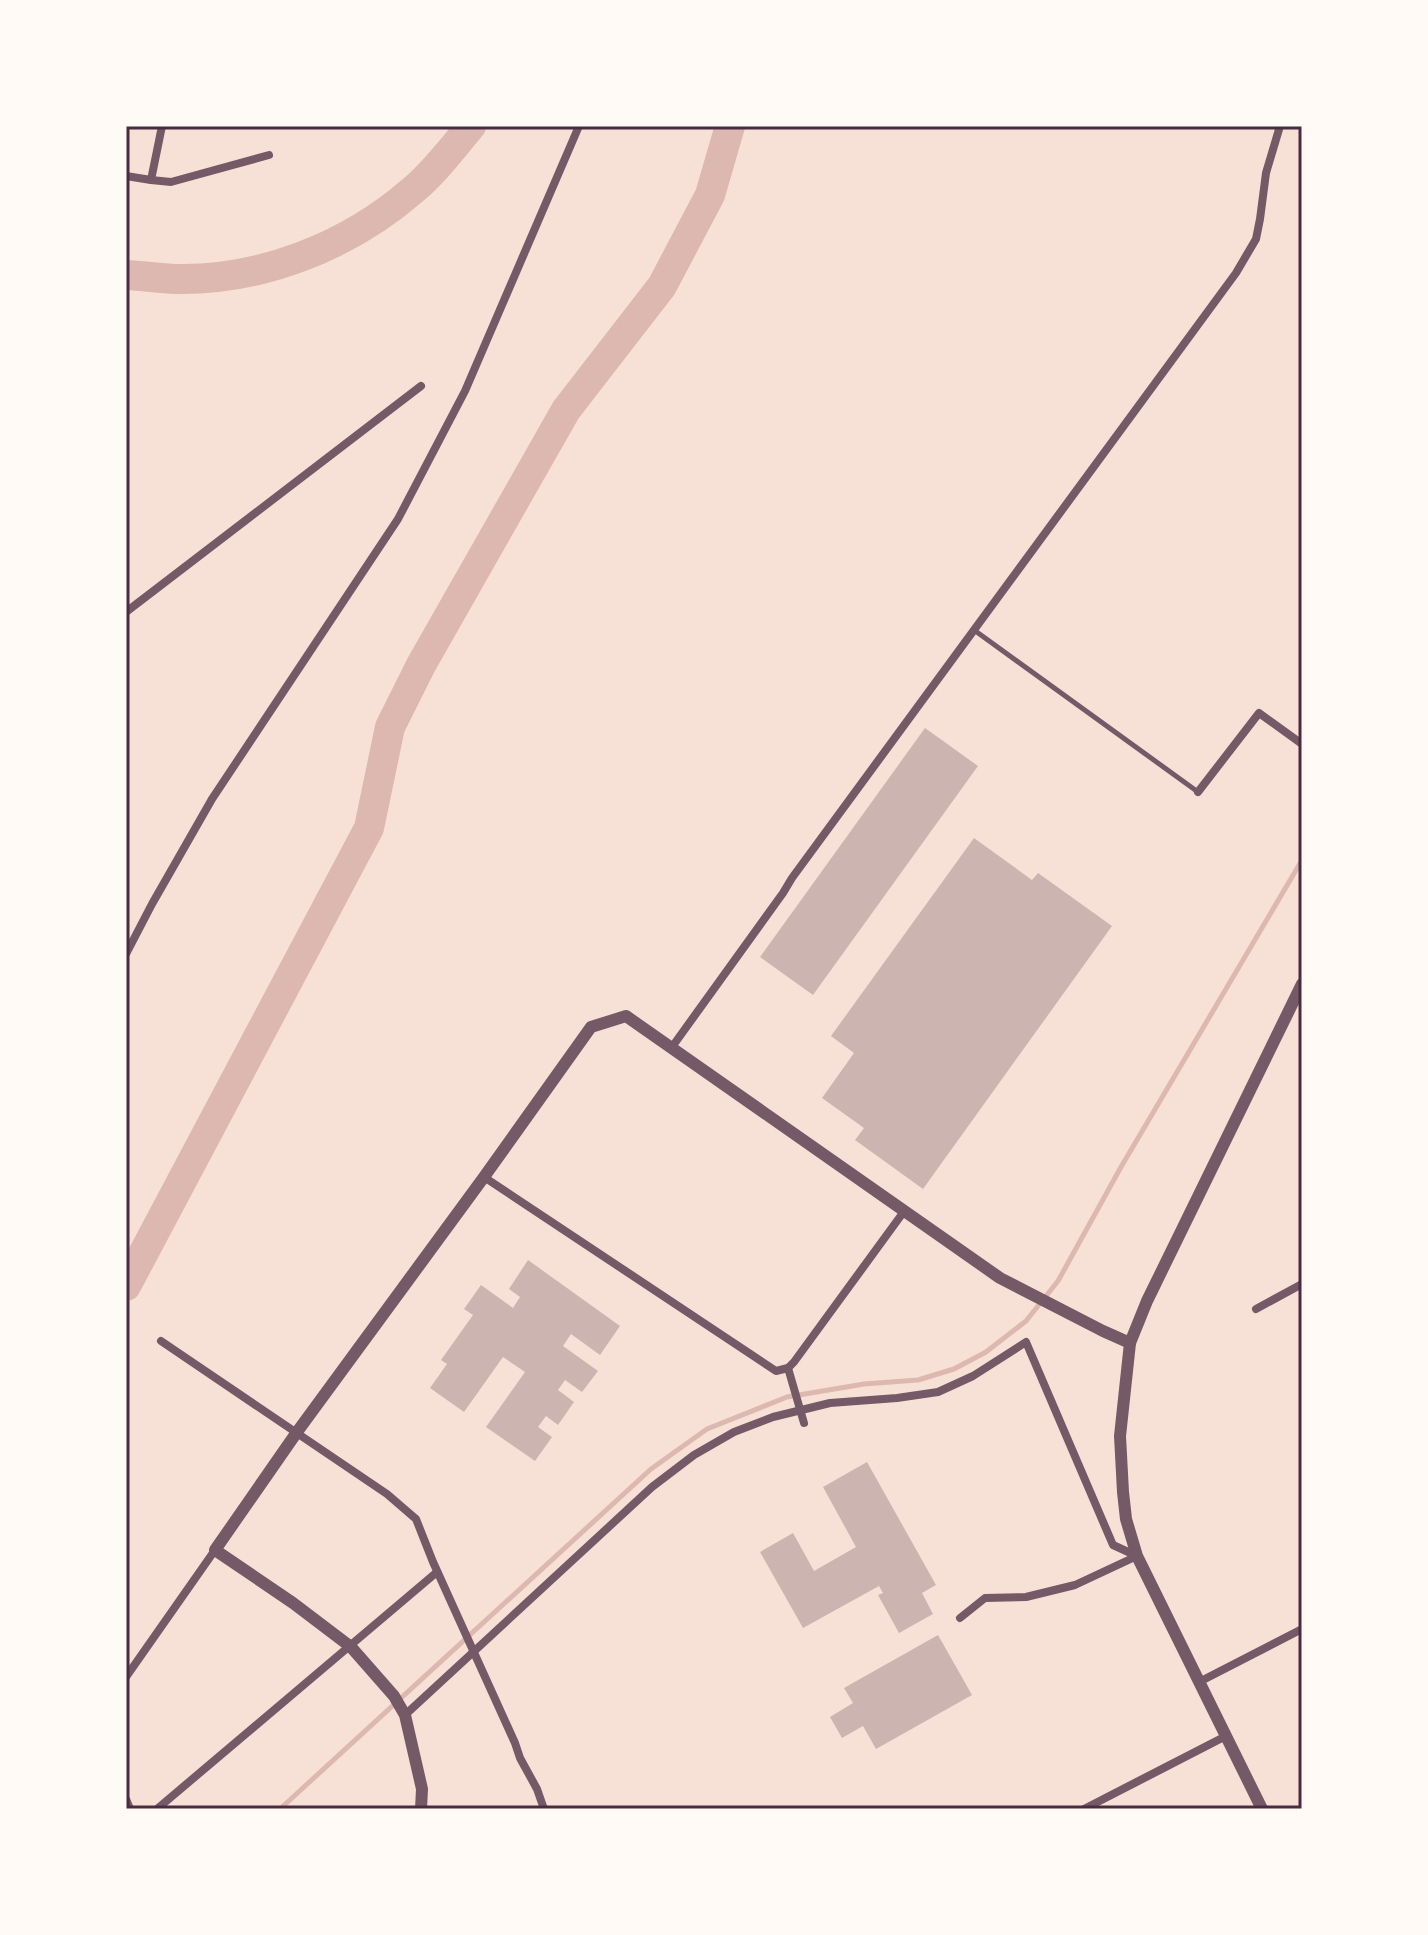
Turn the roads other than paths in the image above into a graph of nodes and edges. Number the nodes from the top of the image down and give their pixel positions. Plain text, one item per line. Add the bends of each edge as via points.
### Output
1 (162, 126) edge
2 (579, 126) edge
3 (1280, 126) edge
4 (269, 155) dead end
5 (126, 176) edge
6 (151, 180) junction
7 (421, 386) dead end
8 (126, 612) edge
9 (973, 630) junction
10 (1302, 744) edge
11 (1198, 792) joint
12 (126, 954) edge
13 (1302, 984) edge
14 (672, 1047) junction
15 (484, 1177) junction
16 (905, 1210) junction
17 (1302, 1284) edge
18 (1256, 1309) dead end
19 (161, 1341) dead end
20 (1130, 1343) junction
21 (788, 1368) junction
22 (800, 1411) junction
23 (804, 1423) dead end
24 (297, 1432) junction
25 (215, 1550) junction
26 (1137, 1556) junction
27 (437, 1572) junction
28 (960, 1618) dead end
29 (1302, 1629) edge
30 (351, 1647) junction
31 (473, 1652) junction
32 (126, 1677) edge
33 (1199, 1682) junction
34 (405, 1715) junction
35 (1226, 1736) junction
36 (126, 1799) edge
37 (130, 1809) edge
38 (157, 1809) edge
39 (421, 1809) edge
40 (544, 1809) edge
41 (1084, 1809) edge
42 (1262, 1809) edge

1 - 6 street
2 - 12 street via 465,391 398,519 212,799
3 - 9 street via 1256,239 1236,273
4 - 6 street via 171,182
5 - 6 street
7 - 8 street
9 - 11 lane
9 - 14 street
10 - 11 street via 1259,713
13 - 20 street
14 - 15 street via 626,1016 591,1027
14 - 16 street
15 - 21 street via 776,1371
15 - 24 street
16 - 20 street via 1000,1278
16 - 21 street
17 - 18 street
19 - 24 street
20 - 26 street via 1120,1436 1126,1519
21 - 22 street
22 - 23 street
22 - 26 street via 938,1392 1026,1342 1113,1545
22 - 31 street via 734,1432 694,1455 652,1487
24 - 25 street
24 - 27 street via 416,1519
25 - 30 street
25 - 32 street
26 - 28 street via 1075,1585 1026,1597 985,1598
26 - 33 street
27 - 30 street
27 - 31 street
29 - 33 street
30 - 34 street
30 - 38 street
31 - 34 street
31 - 40 street
33 - 35 street
34 - 39 street via 422,1789
35 - 41 street
35 - 42 street
36 - 37 street

